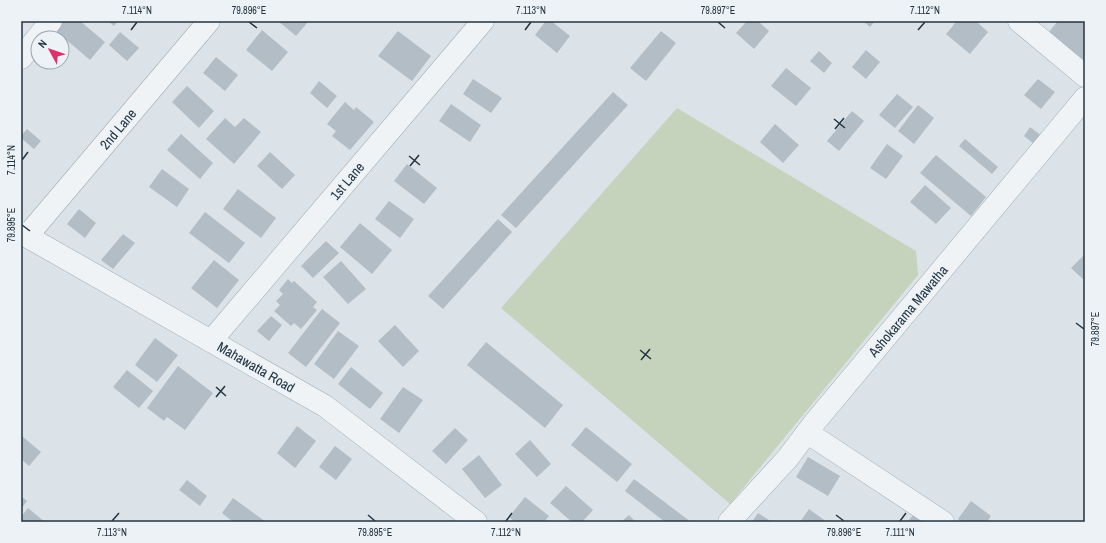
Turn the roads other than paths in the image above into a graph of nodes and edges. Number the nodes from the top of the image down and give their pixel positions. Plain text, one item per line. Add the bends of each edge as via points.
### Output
1 (51, 21) edge
2 (209, 21) edge
3 (483, 21) edge
4 (1019, 21) edge
5 (21, 58) edge
6 (1085, 76) edge
7 (1085, 98) edge
8 (24, 234) edge
9 (210, 341) junction
10 (808, 433) junction
11 (476, 522) edge
12 (729, 522) edge
13 (943, 522) edge

1 - 5 street
2 - 8 street, 2nd Lane
3 - 9 street, 1st Lane
4 - 6 street
7 - 10 street, Ashokarama Mawatha
8 - 9 street, Mahawatta Road
9 - 11 street, Mahawatta Road via 325,406
10 - 12 street, Ashokarama Mawatha
10 - 13 street

